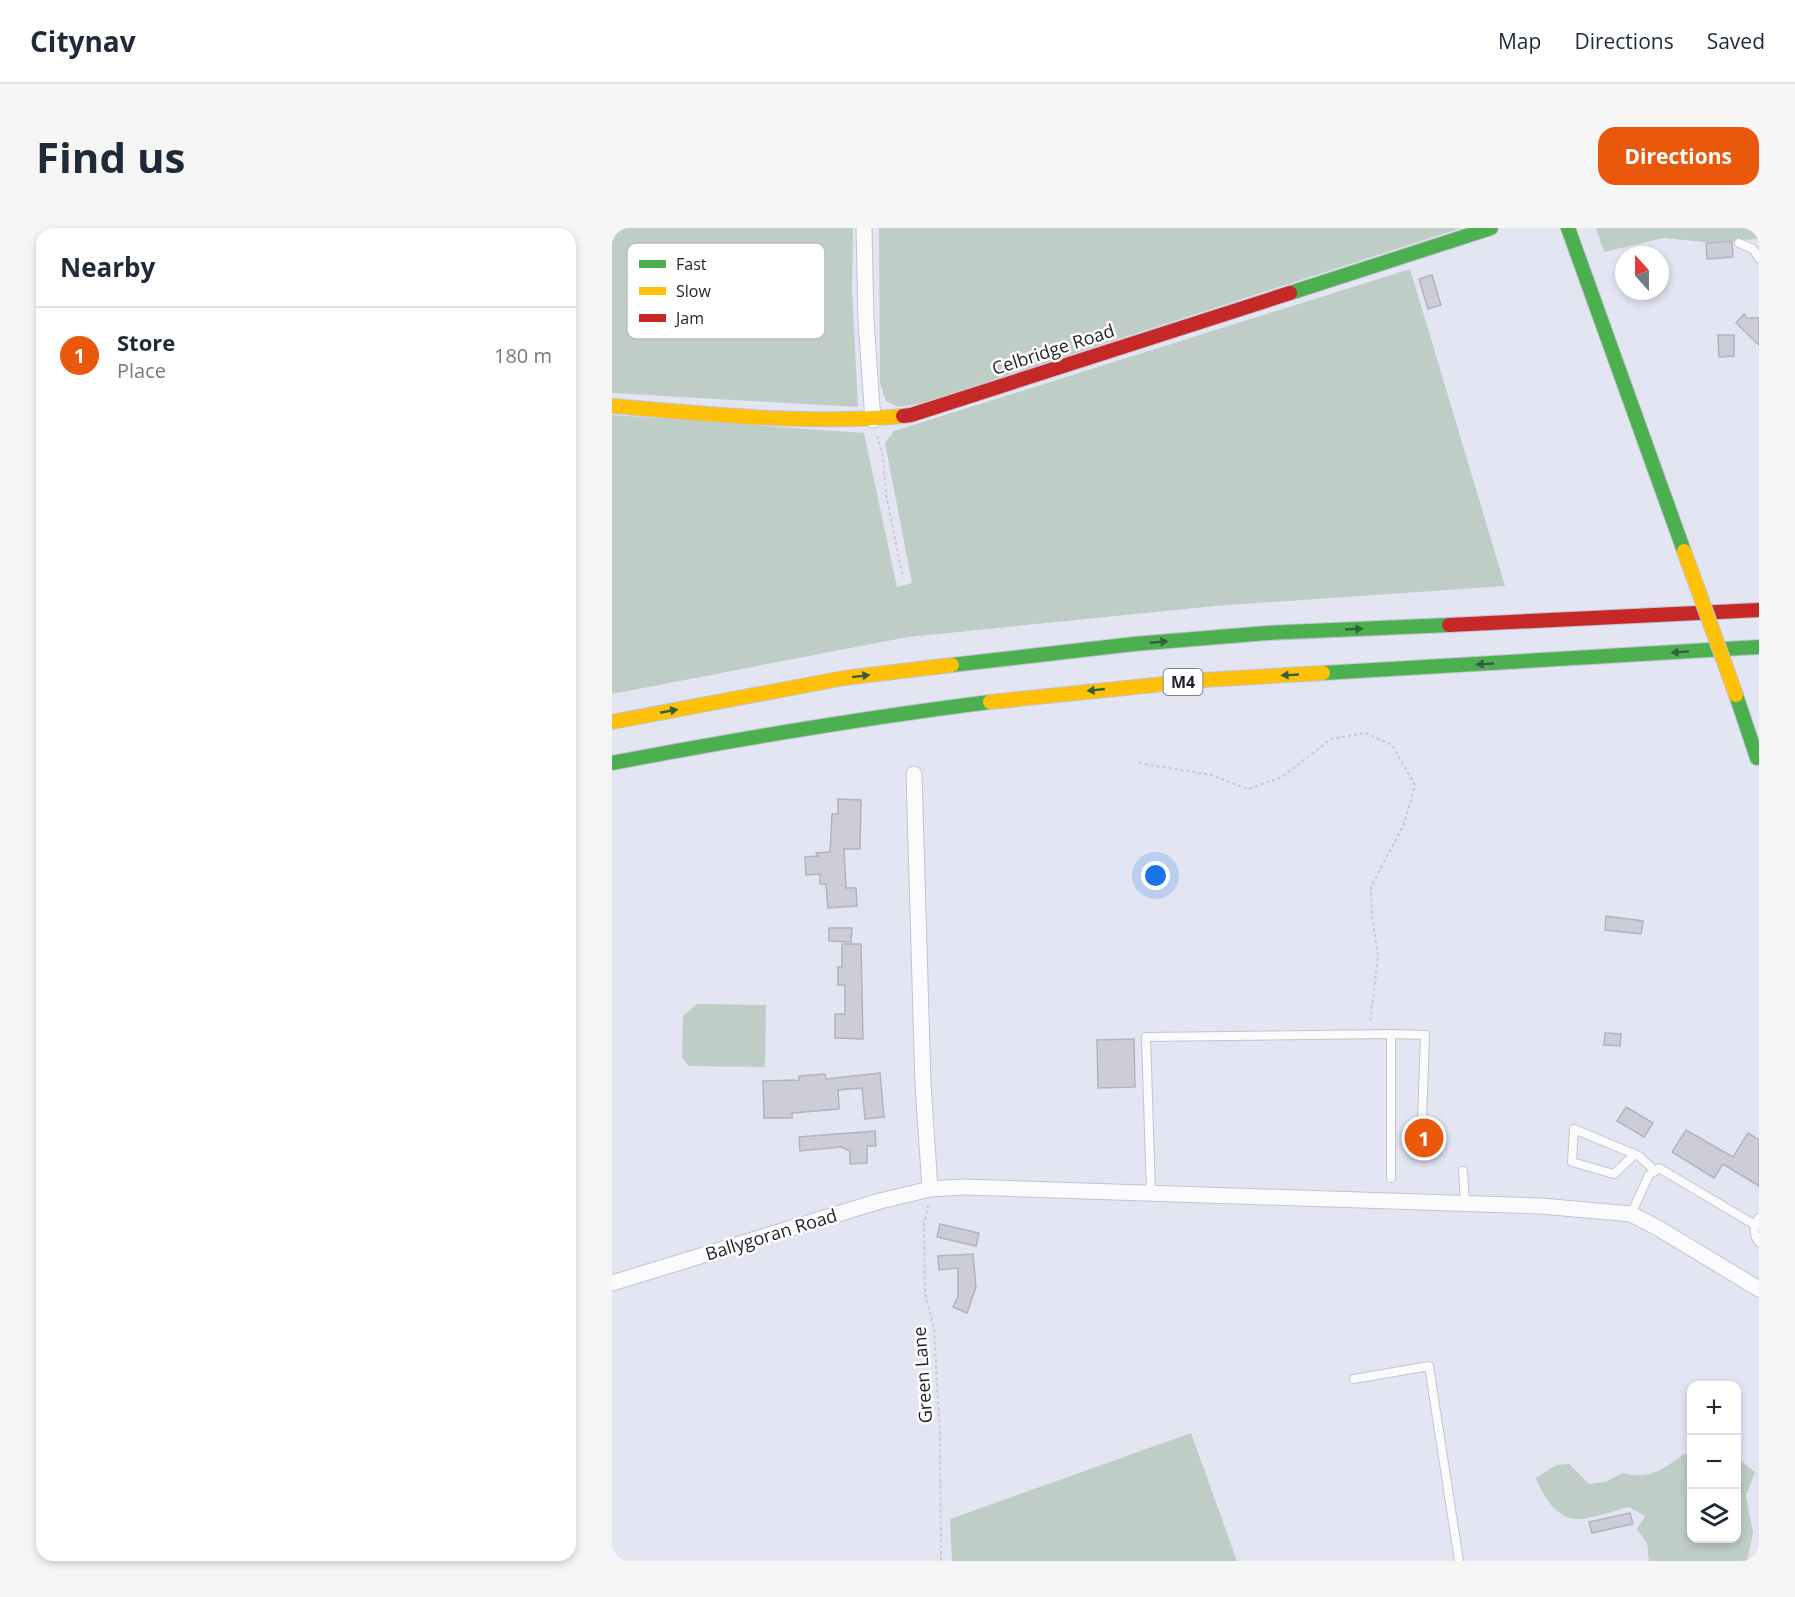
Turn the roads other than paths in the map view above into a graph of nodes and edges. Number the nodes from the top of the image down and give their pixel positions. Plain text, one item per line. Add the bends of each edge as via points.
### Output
1 (864, 228) edge
2 (1491, 228) edge
3 (1568, 228) edge
4 (1739, 243) dead end
5 (1759, 258) edge
6 (612, 406) edge
7 (873, 420) junction
8 (1759, 610) edge
9 (1759, 647) edge
10 (612, 722) edge
11 (1758, 760) edge
12 (612, 763) edge
13 (914, 774) dead end
14 (1391, 1034) junction
15 (1422, 1119) dead end
16 (1635, 1154) junction
17 (1463, 1171) dead end
18 (1655, 1171) junction
19 (1390, 1178) dead end
20 (930, 1189) junction
21 (1151, 1193) junction
22 (1465, 1203) junction
23 (1630, 1214) junction
24 (1757, 1222) edge
25 (1759, 1242) edge
26 (612, 1283) edge
27 (1759, 1289) edge
28 (1354, 1379) dead end
29 (1459, 1561) edge

1 - 7 street
2 - 7 main road, Celbridge Road via 910,415
3 - 11 main road, bridge
4 - 5 lane via 1753,249
6 - 7 main road, Celbridge Road
10 -> 8 main road via 844,678 1134,644 1267,633
9 -> 12 main road, M4 via 1203,680 1030,697 882,715
13 - 20 street
14 - 15 lane via 1425,1035
14 - 19 lane
14 - 21 lane via 1146,1037
16 - 16 lane via 1614,1146 1574,1130 1572,1162 1614,1174
16 - 18 lane
17 - 22 lane
18 - 23 lane via 1649,1174
18 - 24 lane via 1659,1168
20 - 21 street, Ballygoran Road
20 - 26 street, Ballygoran Road via 861,1206
21 - 22 street, Ballygoran Road
22 - 23 street, Ballygoran Road
23 - 27 street
24 - 25 lane via 1754,1234
28 - 29 lane via 1429,1366

